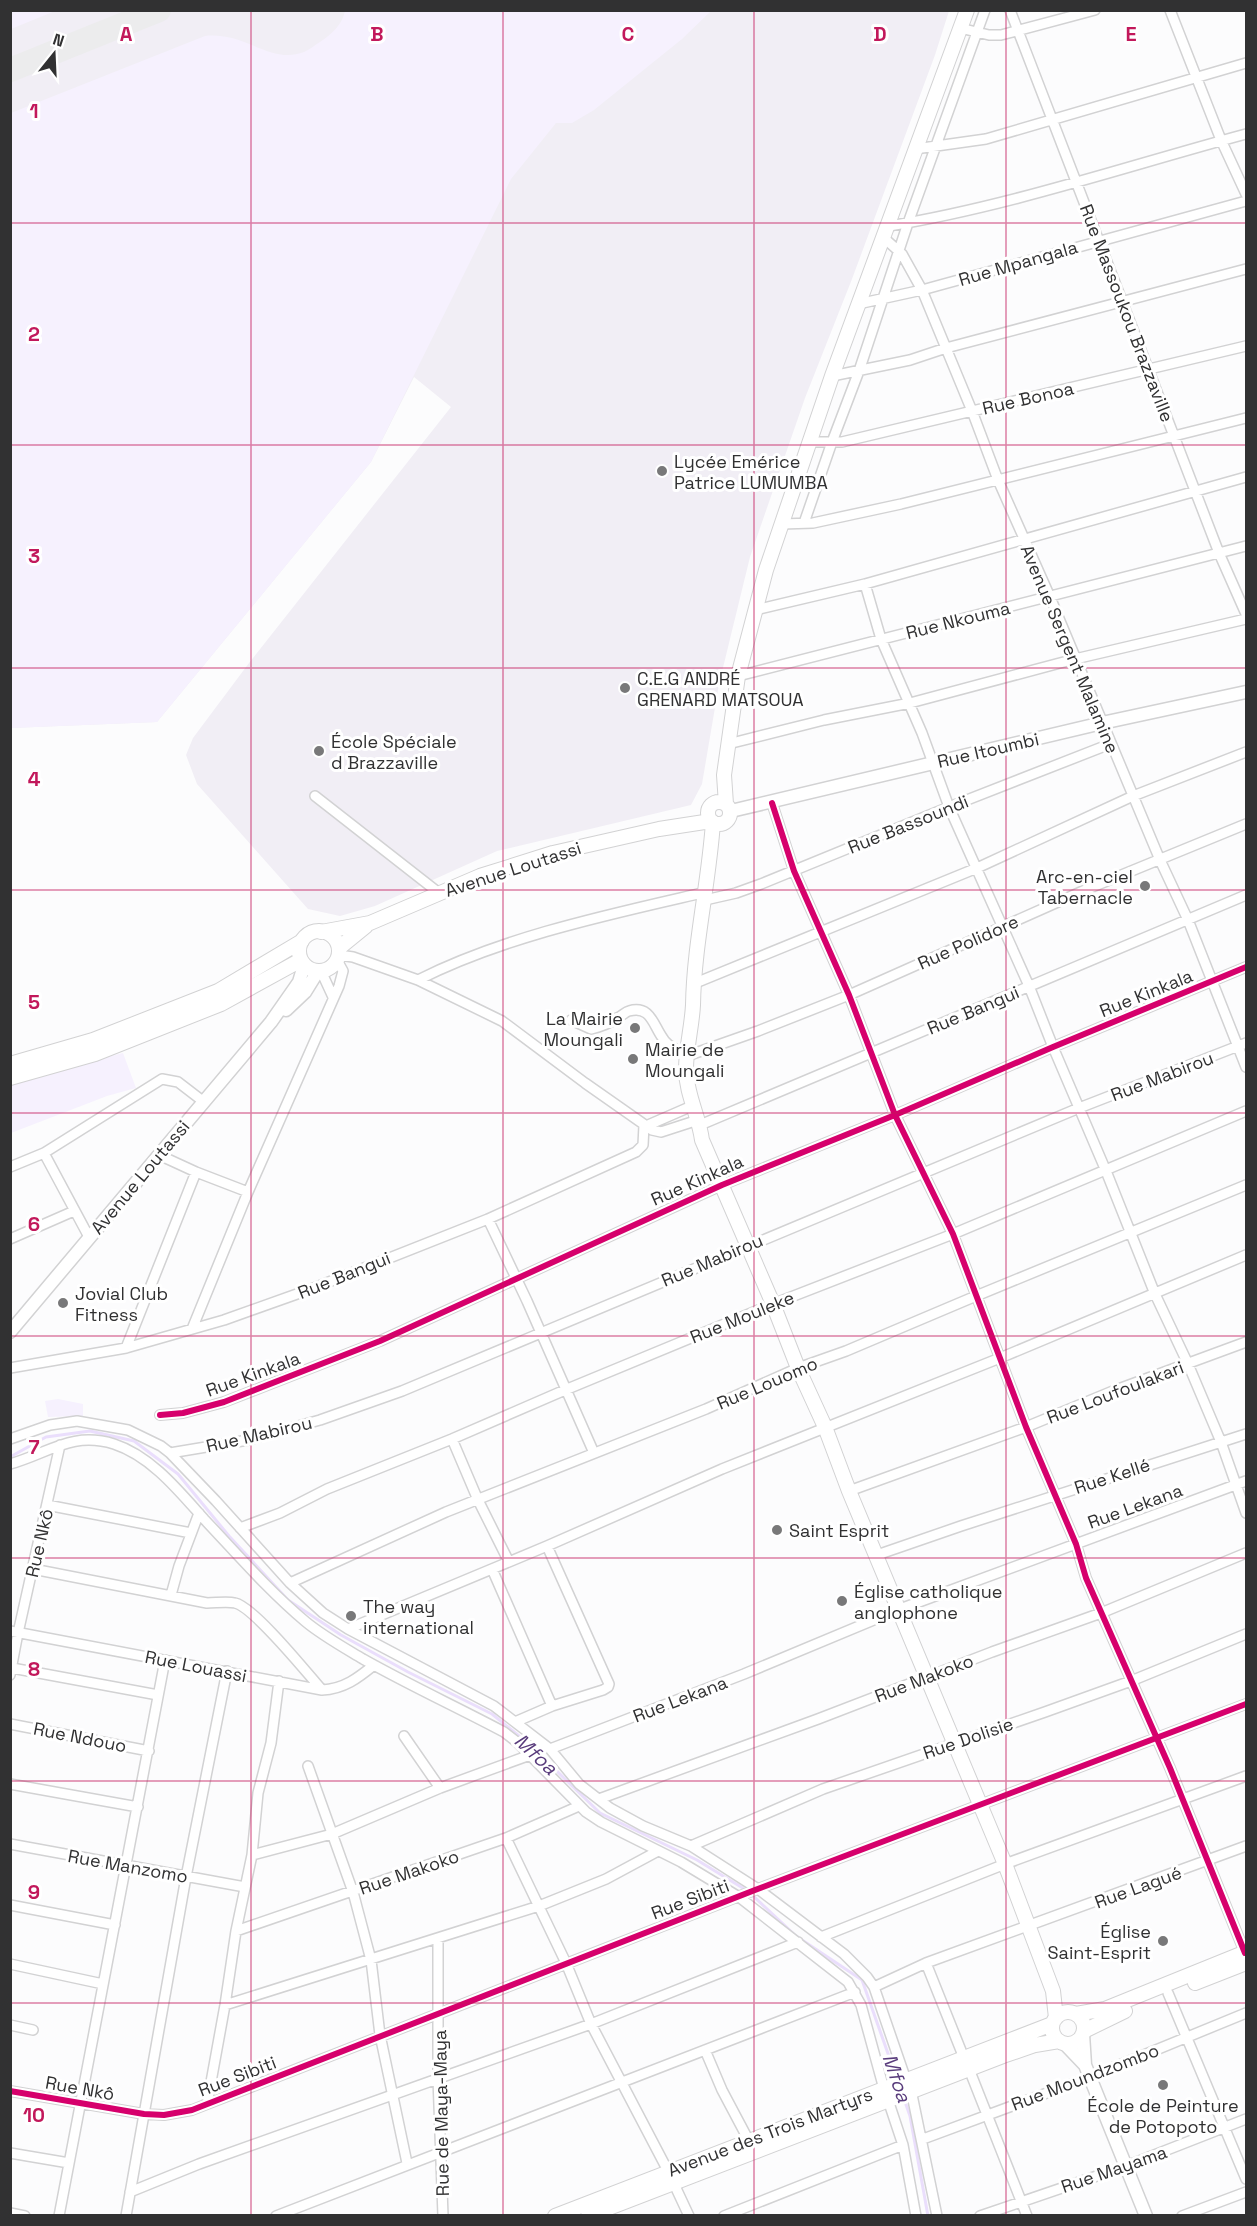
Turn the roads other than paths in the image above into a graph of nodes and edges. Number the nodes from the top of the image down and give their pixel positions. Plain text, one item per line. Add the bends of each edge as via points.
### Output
1 (967, 10) edge
2 (985, 10) edge
3 (1010, 10) edge
4 (1095, 10) edge
5 (1170, 10) edge
6 (960, 28) junction
7 (1018, 30) junction
8 (979, 32) junction
9 (1246, 63) edge
10 (1197, 77) junction
11 (1052, 120) junction
12 (1246, 134) edge
13 (1221, 140) junction
14 (936, 147) junction
15 (915, 149) junction
16 (1077, 183) junction
17 (1246, 194) edge
18 (1246, 201) edge
19 (908, 223) junction
20 (886, 232) junction
21 (1099, 240) junction
22 (898, 251) junction
23 (1246, 268) edge
24 (922, 290) junction
25 (882, 298) junction
26 (1122, 302) junction
27 (858, 304) junction
28 (1246, 346) edge
29 (946, 348) junction
30 (859, 370) junction
31 (1147, 370) junction
32 (832, 376) junction
33 (972, 411) junction
34 (1246, 418) edge
35 (1174, 435) junction
36 (809, 442) junction
37 (832, 442) junction
38 (1246, 477) edge
39 (998, 480) junction
40 (1195, 491) junction
41 (804, 523) junction
42 (782, 524) junction
43 (1023, 538) junction
44 (1246, 546) edge
45 (1219, 553) junction
46 (865, 584) junction
47 (1050, 597) junction
48 (755, 610) junction
49 (1246, 614) edge
50 (1246, 619) edge
51 (881, 639) junction
52 (1075, 659) junction
53 (738, 676) junction
54 (1246, 692) edge
55 (910, 703) junction
56 (1102, 723) junction
57 (728, 744) junction
58 (1110, 744) junction
59 (1246, 752) edge
60 (934, 763) junction
61 (315, 796) dead end
62 (1133, 796) junction
63 (772, 803) junction
64 (950, 807) junction
65 (718, 813) junction
66 (1246, 824) edge
67 (1160, 860) junction
68 (977, 868) junction
69 (794, 871) junction
70 (439, 893) junction
71 (1246, 895) edge
72 (705, 896) junction
73 (1188, 920) junction
74 (370, 923) junction
75 (1002, 927) junction
76 (821, 930) junction
77 (321, 932) junction
78 (302, 941) junction
79 (338, 954) junction
80 (303, 963) junction
81 (1246, 967) edge
82 (319, 971) junction
83 (418, 980) junction
84 (1213, 981) junction
85 (1029, 986) junction
86 (692, 989) junction
87 (849, 995) junction
88 (333, 997) junction
89 (571, 1020) dead end
90 (271, 1022) junction
91 (1242, 1045) edge
92 (1053, 1047) junction
93 (872, 1053) junction
94 (684, 1054) junction
95 (10, 1064) edge
96 (1246, 1067) edge
97 (10, 1078) edge
98 (204, 1102) junction
99 (689, 1108) junction
100 (1079, 1108) junction
101 (1246, 1112) edge
102 (895, 1115) junction
103 (696, 1123) junction
104 (645, 1126) junction
105 (44, 1153) junction
106 (159, 1155) junction
107 (10, 1167) edge
108 (1106, 1171) junction
109 (196, 1172) junction
110 (922, 1173) junction
111 (722, 1185) junction
112 (1246, 1185) edge
113 (248, 1192) junction
114 (74, 1211) junction
115 (488, 1219) junction
116 (1131, 1233) junction
117 (953, 1234) junction
118 (89, 1237) junction
119 (10, 1239) edge
120 (747, 1246) junction
121 (1246, 1255) edge
122 (515, 1278) junction
123 (1155, 1294) junction
124 (976, 1296) junction
125 (773, 1304) junction
126 (192, 1329) junction
127 (10, 1332) edge
128 (542, 1334) junction
129 (1246, 1342) edge
130 (126, 1348) junction
131 (1000, 1358) junction
132 (1188, 1364) junction
133 (10, 1368) edge
134 (798, 1368) junction
135 (565, 1390) junction
136 (159, 1415) dead end
137 (825, 1427) junction
138 (1026, 1427) junction
139 (1246, 1434) edge
140 (10, 1439) edge
141 (452, 1439) junction
142 (1221, 1442) junction
143 (60, 1445) junction
144 (170, 1453) junction
145 (594, 1454) junction
146 (10, 1464) edge
147 (1246, 1480) edge
148 (1236, 1484) junction
149 (849, 1491) junction
150 (1056, 1495) junction
151 (478, 1500) junction
152 (47, 1505) junction
153 (199, 1513) junction
154 (1246, 1513) edge
155 (240, 1528) junction
156 (190, 1533) junction
157 (1076, 1544) junction
158 (548, 1546) junction
159 (1246, 1553) edge
160 (877, 1555) junction
161 (509, 1562) junction
162 (33, 1569) junction
163 (492, 1569) junction
164 (290, 1583) junction
165 (171, 1595) junction
166 (900, 1610) junction
167 (1101, 1613) junction
168 (348, 1629) junction
169 (14, 1632) edge
170 (1246, 1634) edge
171 (165, 1660) junction
172 (374, 1665) junction
173 (227, 1671) junction
174 (11, 1672) edge
175 (926, 1677) junction
176 (1131, 1681) junction
177 (279, 1682) junction
178 (322, 1690) junction
179 (158, 1695) junction
180 (1246, 1704) edge
181 (552, 1706) junction
182 (515, 1722) junction
183 (10, 1724) edge
184 (404, 1736) dead end
185 (1155, 1738) junction
186 (956, 1742) junction
187 (550, 1749) junction
188 (148, 1751) junction
189 (530, 1755) junction
190 (308, 1766) dead end
191 (1246, 1776) edge
192 (10, 1784) edge
193 (440, 1788) junction
194 (599, 1799) junction
195 (1183, 1800) junction
196 (980, 1803) junction
197 (579, 1806) junction
198 (138, 1807) junction
199 (332, 1833) junction
200 (506, 1838) junction
201 (10, 1845) edge
202 (691, 1846) junction
203 (1246, 1846) edge
204 (658, 1851) junction
205 (252, 1855) junction
206 (1208, 1860) junction
207 (1005, 1864) junction
208 (127, 1866) junction
209 (186, 1877) junction
210 (245, 1887) junction
211 (757, 1889) junction
212 (352, 1892) junction
213 (739, 1897) junction
214 (10, 1905) edge
215 (539, 1906) junction
216 (115, 1925) junction
217 (1029, 1926) junction
218 (236, 1931) junction
219 (821, 1937) junction
220 (438, 1939) junction
221 (798, 1942) junction
222 (1246, 1956) edge
223 (371, 1960) junction
224 (566, 1963) junction
225 (10, 1964) edge
226 (926, 1964) junction
227 (104, 1984) junction
228 (874, 1987) junction
229 (1053, 1990) junction
230 (855, 1992) junction
231 (1168, 1993) junction
232 (225, 2005) junction
233 (439, 2013) junction
234 (1074, 2013) junction
235 (1246, 2013) edge
236 (1054, 2021) junction
237 (591, 2024) junction
238 (10, 2025) edge
239 (33, 2030) dead end
240 (1083, 2033) junction
241 (381, 2035) junction
242 (1186, 2037) junction
243 (1061, 2042) junction
244 (705, 2050) junction
245 (967, 2064) junction
246 (1085, 2065) junction
247 (1090, 2077) junction
248 (438, 2078) junction
249 (623, 2082) junction
250 (896, 2090) junction
251 (10, 2091) edge
252 (392, 2097) junction
253 (80, 2104) junction
254 (207, 2104) junction
255 (144, 2114) junction
256 (986, 2115) junction
257 (1246, 2119) edge
258 (1224, 2127) junction
259 (923, 2139) junction
260 (749, 2141) junction
261 (903, 2145) junction
262 (441, 2152) junction
263 (10, 2153) edge
264 (69, 2163) junction
265 (407, 2163) junction
266 (1126, 2166) junction
267 (671, 2177) junction
268 (1246, 2179) edge
269 (130, 2192) junction
270 (1246, 2192) edge
271 (1022, 2202) junction
272 (10, 2213) edge
273 (24, 2216) edge
274 (59, 2216) edge
275 (126, 2216) edge
276 (276, 2216) edge
277 (443, 2216) edge
278 (555, 2216) edge
279 (588, 2216) edge
280 (688, 2216) edge
281 (724, 2216) edge
282 (916, 2216) edge
283 (938, 2216) edge
284 (980, 2216) edge
285 (1027, 2216) edge
286 (1146, 2216) edge
287 (1182, 2216) edge

1 - 6 main road
2 - 8 street
3 - 7 street, Rue Massoukou Brazzaville
4 - 7 street
5 - 10 street
6 - 8 street
6 - 15 main road
7 - 8 street via 1001,35
7 - 11 street, Rue Massoukou Brazzaville
8 - 14 street
9 - 10 street
10 - 11 street
10 - 13 street
11 - 14 street via 986,139
11 - 16 street, Rue Massoukou Brazzaville
12 - 13 street
13 - 16 street
13 - 17 street
14 - 15 street
14 - 19 street
15 - 20 main road
16 - 19 street
16 - 21 street, Rue Massoukou Brazzaville
18 - 21 street, Rue Mpangala
19 - 20 street
19 - 22 street
20 - 22 street, Avenue Sergent Malamine
20 - 27 main road
21 - 24 street, Rue Mpangala
21 - 26 street, Rue Massoukou Brazzaville
22 - 24 street, Avenue Sergent Malamine
22 - 25 street
23 - 26 street
24 - 25 street, Rue Mpangala
24 - 29 street, Avenue Sergent Malamine
25 - 27 street, Rue Mpangala
25 - 30 street
26 - 29 street
26 - 31 street, Rue Massoukou Brazzaville
27 - 32 main road
28 - 31 street, Rue Bonoa
29 - 30 street
29 - 33 street, Avenue Sergent Malamine
30 - 32 street
30 - 37 street
31 - 33 street, Rue Bonoa
31 - 35 street, Rue Massoukou Brazzaville
32 - 36 main road
33 - 37 street, Rue Bonoa
33 - 39 street, Avenue Sergent Malamine
34 - 35 street
35 - 39 street
35 - 40 street, Rue Massoukou Brazzaville
36 - 37 street, Rue Bonoa
36 - 42 main road
37 - 41 street
38 - 40 street
39 - 41 street
39 - 43 street, Avenue Sergent Malamine
40 - 43 street
40 - 45 street, Rue Massoukou Brazzaville
41 - 42 street
42 - 48 main road
43 - 46 street
43 - 47 street, Avenue Sergent Malamine
44 - 45 street, Rue Nkouma
45 - 47 street, Rue Nkouma
45 - 49 street, Rue Massoukou Brazzaville
46 - 48 street
46 - 51 street
47 - 51 street, Rue Nkouma
47 - 52 street, Avenue Sergent Malamine
48 - 53 main road
50 - 52 street
51 - 53 street, Rue Nkouma
51 - 55 street
52 - 55 street
52 - 56 street, Avenue Sergent Malamine
53 - 57 main road
54 - 56 main road, Rue Itoumbi
55 - 57 street
55 - 60 street
56 - 58 street, Avenue Sergent Malamine
56 - 60 main road, Rue Itoumbi
57 - 65 main road
58 - 62 street, Avenue Sergent Malamine
58 - 64 street, Rue Bassoundi
59 - 62 street
60 - 63 main road, Rue Itoumbi
60 - 64 street
61 - 70 street
62 - 67 street, Avenue Sergent Malamine
62 - 68 street
63 - 65 main road, Rue Itoumbi
63 - 69 street
64 - 68 street
64 - 69 street, Rue Bassoundi
65 - 70 main road, Avenue Loutassi via 553,853
65 - 72 main road
66 - 67 street, Rue Polidore
67 - 73 street, Avenue Sergent Malamine
67 - 75 street, Rue Polidore
68 - 75 street
68 - 76 street
69 - 72 street, Rue Bassoundi via 736,893
69 - 76 street
70 - 74 main road, Avenue Loutassi
71 - 73 street, Rue Bangui
72 - 83 street, Rue Bassoundi via 551,930 459,961
72 - 86 main road
73 - 84 street, Avenue Sergent Malamine
73 - 85 street, Rue Bangui
74 - 77 main road, Avenue Loutassi
74 - 79 main road, Avenue Loutassi
75 - 85 street
75 - 87 street, Rue Polidore
76 - 86 street
76 - 87 street
77 - 78 main road
77 - 79 main road via 333,937
78 - 80 main road via 299,948
78 - 95 main road via 218,991 93,1040
79 - 82 main road via 331,968
79 - 83 street
79 - 88 street via 343,971
80 - 82 main road
80 - 90 main road, Avenue Loutassi via 298,982
80 - 97 main road via 221,1004 95,1054
81 - 84 street, Rue Kinkala
82 - 88 street
82 - 90 main road, Avenue Loutassi via 305,992
83 - 104 street via 502,1021
84 - 91 street, Avenue Sergent Malamine
84 - 92 street, Rue Kinkala
85 - 92 street
85 - 93 street, Rue Bangui
86 - 94 main road via 687,1003
87 - 93 street
87 - 94 street, Rue Polidore via 758,1031
88 - 113 street
89 - 94 street via 591,1029 626,1012 644,1011 670,1046
90 - 98 main road, Avenue Loutassi
91 - 96 street, Avenue Sergent Malamine
91 - 100 street, Rue Mabirou
92 - 100 street
92 - 102 street, Rue Kinkala
93 - 102 street
93 - 103 street, Rue Bangui
94 - 99 main road via 679,1086
98 - 105 street via 178,1082 162,1079
98 - 106 main road, Avenue Loutassi
99 - 103 main road
99 - 104 street
100 - 108 street
100 - 110 street, Rue Mabirou
101 - 108 street, Rue Mouleke
102 - 110 street
102 - 111 street, Rue Kinkala
103 - 104 street, Rue Bangui via 662,1132
103 - 111 main road
104 - 115 street, Rue Bangui via 644,1145 636,1152
105 - 107 street
105 - 114 street
106 - 109 street
106 - 118 main road, Avenue Loutassi
108 - 116 street
108 - 117 street, Rue Mouleke
109 - 113 street
109 - 130 street
110 - 117 street
110 - 120 street, Rue Mabirou
111 - 120 main road
111 - 122 street, Rue Kinkala
112 - 116 street, Rue Louomo
113 - 126 street
114 - 118 street
114 - 119 street
115 - 122 street
115 - 126 street, Rue Bangui via 311,1289
116 - 123 street
116 - 124 street, Rue Louomo
117 - 124 street
117 - 125 street, Rue Mouleke
118 - 127 main road, Avenue Loutassi
120 - 125 main road
120 - 128 street, Rue Mabirou
121 - 123 street
122 - 128 street
122 - 136 street, Rue Kinkala via 380,1341 278,1382 224,1402
123 - 131 street
123 - 132 street
124 - 131 street
124 - 134 street, Rue Louomo
125 - 134 main road
125 - 135 street, Rue Mouleke
126 - 130 street, Rue Bangui
128 - 135 street
128 - 144 street, Rue Mabirou via 402,1392 320,1420 248,1440
129 - 132 street, Rue Loufoulakari
130 - 133 street, Rue Bangui
131 - 137 street
131 - 138 street
132 - 138 street, Rue Loufoulakari
132 - 142 street
134 - 137 main road
134 - 145 street, Rue Louomo
135 - 141 street, Rue Mouleke
135 - 145 street
137 - 149 main road
137 - 158 street
138 - 149 street, Rue Loufoulakari
138 - 150 street
139 - 142 street, Rue Kellé
140 - 144 street via 50,1425 77,1421 128,1430
141 - 151 street
141 - 155 street, Rue Mouleke
142 - 148 street
142 - 150 street, Rue Kellé
143 - 146 street
143 - 152 street, Rue Nkô
143 - 153 street via 88,1439 130,1451 177,1488
144 - 155 street
145 - 151 street, Rue Louomo
147 - 148 street, Rue Lekana
148 - 154 street
148 - 157 street, Rue Lekana
149 - 160 main road
150 - 157 street
150 - 160 street, Rue Kellé
151 - 161 street
151 - 164 street, Rue Louomo
152 - 156 street
152 - 162 street, Rue Nkô
153 - 156 street
153 - 172 street via 277,1597 330,1640
155 - 164 street
156 - 165 street
157 - 166 street, Rue Lekana
157 - 167 street
158 - 161 street
158 - 181 street via 609,1684 603,1690
159 - 167 street, Rue Makoko
160 - 166 main road
161 - 163 street
162 - 165 street
162 - 169 street, Rue Nkô
163 - 168 street
163 - 181 street
164 - 168 street
165 - 178 street via 240,1605 280,1642
166 - 175 main road
166 - 187 street, Rue Lekana
167 - 175 street, Rue Makoko
167 - 176 street
168 - 182 street via 475,1696
169 - 171 street, Rue Louassi
169 - 174 street, Rue Nkô
170 - 176 street, Rue Dolisie
171 - 173 street, Rue Louassi
171 - 179 street
172 - 178 street, Rue Louassi via 347,1684
172 - 189 street via 504,1732
173 - 177 street, Rue Louassi
173 - 209 street
174 - 179 street
175 - 186 main road
175 - 194 street, Rue Makoko
176 - 185 street
176 - 186 street, Rue Dolisie
177 - 178 street, Rue Louassi
177 - 205 street via 271,1743 258,1793
179 - 188 street
180 - 185 street, Rue Sibiti
181 - 182 street
182 - 187 street
183 - 188 street, Rue Ndouo
184 - 193 street
185 - 195 street
185 - 196 street, Rue Sibiti
186 - 196 main road
186 - 202 street, Rue Dolisie via 823,1789
187 - 194 street via 579,1784
188 - 198 street
189 - 193 street
189 - 197 street
190 - 199 street
191 - 195 street
192 - 198 street
193 - 199 street
194 - 202 street via 643,1826
195 - 206 street
195 - 207 street
196 - 207 main road
196 - 211 street, Rue Sibiti
197 - 200 street, Rue Makoko
197 - 204 street via 601,1822
198 - 208 street
199 - 205 street
199 - 212 street
200 - 212 street, Rue Makoko
200 - 215 street
201 - 208 street, Rue Manzomo
202 - 211 street
203 - 206 street, Rue Lagué
204 - 213 street
204 - 215 street via 606,1879
205 - 210 street
206 - 217 street, Rue Lagué
206 - 222 street
207 - 217 main road
207 - 219 street
208 - 209 street, Rue Manzomo
208 - 216 street
209 - 210 street, Rue Manzomo
209 - 255 street
210 - 218 street
211 - 213 street, Rue Sibiti
211 - 219 street
212 - 218 street, Rue Makoko
212 - 223 street
213 - 221 street
213 - 224 street, Rue Sibiti
214 - 216 street
215 - 220 street
215 - 224 street
216 - 227 street
217 - 226 street, Rue Lagué
217 - 229 main road
218 - 232 street
219 - 228 street via 857,1966
220 - 223 street
220 - 233 street, Rue de Maya-Maya
221 - 230 street
221 - 237 street
222 - 231 main road
222 - 234 main road via 1104,2009
223 - 232 street
223 - 241 street
224 - 233 street, Rue Sibiti
224 - 237 street
225 - 227 street
226 - 228 street, Rue Lagué
226 - 245 street
227 - 253 street
228 - 250 street
229 - 234 main road
229 - 236 main road
230 - 244 street
230 - 250 street
231 - 240 main road via 1108,2017
231 - 242 street
232 - 254 street
233 - 241 street, Rue Sibiti
233 - 248 street, Rue de Maya-Maya
234 - 236 main road via 1062,2013
234 - 240 main road via 1083,2021
235 - 242 street, Rue Moundzombo
236 - 243 main road via 1054,2036
236 - 245 main road, Avenue des Trois Martyrs
237 - 248 street
237 - 249 street
238 - 239 street
240 - 243 main road via 1075,2042
240 - 246 main road
241 - 252 street
241 - 254 street, Rue Sibiti
242 - 247 street, Rue Moundzombo
242 - 258 street
243 - 245 main road, Avenue des Trois Martyrs via 1035,2045
243 - 246 main road
244 - 249 street
244 - 260 street
245 - 250 main road, Avenue des Trois Martyrs
245 - 256 street
246 - 247 main road
247 - 256 street, Rue Moundzombo
247 - 266 main road
248 - 252 street
248 - 262 street, Rue de Maya-Maya
249 - 262 street
249 - 267 street
250 - 259 street
250 - 260 main road, Avenue des Trois Martyrs
250 - 261 street
250 - 267 main road, Avenue des Trois Martyrs
251 - 253 street, Rue Nkô
252 - 265 street
252 - 269 street
253 - 255 street, Rue Nkô
253 - 264 street
254 - 255 street, Rue Sibiti via 178,2114
255 - 269 street
256 - 259 street, Rue Moundzombo
256 - 271 street
257 - 258 street, Rue Mayama
258 - 266 street, Rue Mayama
258 - 268 street
259 - 283 street
260 - 267 main road, Avenue des Trois Martyrs
261 - 281 street
261 - 282 street
262 - 265 street
262 - 277 street, Rue de Maya-Maya
263 - 264 street
264 - 274 street
265 - 276 street
266 - 271 street, Rue Mayama
266 - 286 main road
267 - 278 main road, Avenue des Trois Martyrs
267 - 279 main road, Avenue des Trois Martyrs
267 - 280 street
269 - 275 street
270 - 287 street
271 - 284 street, Rue Mayama
271 - 285 street
272 - 273 street

